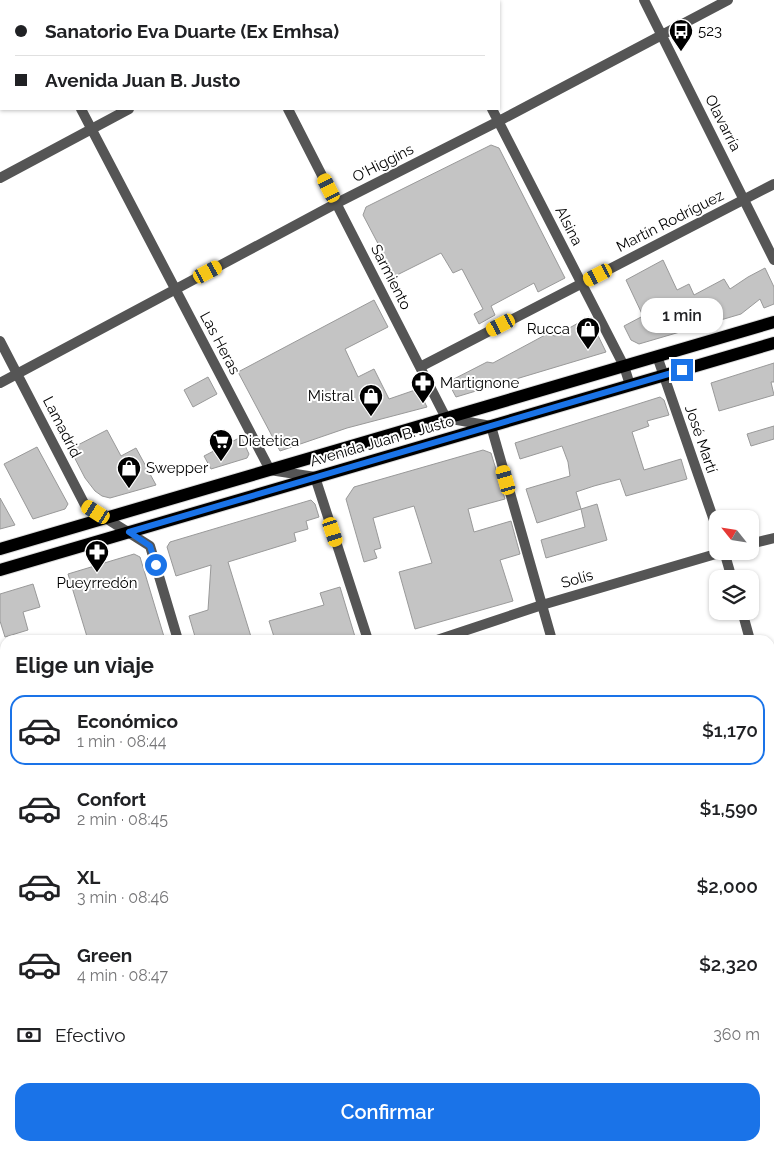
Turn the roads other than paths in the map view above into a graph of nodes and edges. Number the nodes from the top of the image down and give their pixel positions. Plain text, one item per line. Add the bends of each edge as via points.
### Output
1 (644, 0) edge
2 (728, 0) edge
3 (662, 35) junction
4 (83, 110) edge
5 (127, 110) edge
6 (289, 110) edge
7 (493, 110) edge
8 (499, 121) junction
9 (92, 128) junction
10 (0, 178) edge
11 (774, 184) edge
12 (744, 199) junction
13 (337, 204) junction
14 (774, 260) edge
15 (581, 283) junction
16 (176, 289) junction
17 (774, 322) edge
18 (0, 341) edge
19 (774, 343) edge
20 (657, 356) junction
21 (624, 366) junction
22 (420, 367) junction
23 (17, 374) junction
24 (664, 376) junction
25 (0, 382) edge
26 (630, 385) junction
27 (446, 418) junction
28 (491, 426) junction
29 (270, 470) junction
30 (315, 478) junction
31 (710, 510) edge
32 (106, 518) junction
33 (129, 532) junction
34 (774, 538) edge
35 (759, 542) edge
36 (0, 549) edge
37 (709, 556) edge
38 (0, 570) edge
39 (542, 605) junction
40 (744, 620) edge
41 (177, 635) edge
42 (366, 635) edge
43 (452, 635) edge
44 (551, 635) edge
45 (749, 635) edge

1 - 3 street, Olavarría
2 - 3 street, O'Higgins
3 - 8 street, O'Higgins
3 - 12 street, Olavarría
4 - 9 street, Las Heras
5 - 9 street
6 - 13 street, Sarmiento
7 - 8 street, Alsina
8 - 13 street, O'Higgins
8 - 15 street, Alsina
9 - 10 street
9 - 16 street, Las Heras
11 - 12 street, Martín Rodríguez
12 - 14 street, Olavarría
12 - 15 street, Martín Rodríguez
13 - 16 street, O'Higgins
13 - 22 street, Sarmiento
15 - 21 street, Alsina
15 - 22 street, Martín Rodríguez
16 - 23 street, O'Higgins
16 - 29 street, Las Heras
17 - 20 main road, Avenida Juan B. Justo
18 - 23 street, Lamadrid
19 - 24 main road, Avenida Juan B. Justo
20 - 21 main road, Avenida Juan B. Justo
20 - 24 street, José Martí
21 - 26 street, Alsina
21 - 27 main road, Avenida Juan B. Justo
22 - 27 street, Sarmiento
23 - 25 street, O'Higgins
23 - 32 street, Lamadrid via 86,505
24 - 26 main road, Avenida Juan B. Justo
24 - 31 street, José Martí
26 - 28 main road, Avenida Juan B. Justo
27 - 28 street
27 - 29 main road, Avenida Juan B. Justo
28 - 30 main road, Avenida Juan B. Justo
28 - 39 street
29 - 30 street
29 - 32 main road, Avenida Juan B. Justo
30 - 33 main road, Avenida Juan B. Justo
30 - 42 street
32 - 33 street, Lamadrid
32 - 36 main road, Avenida Juan B. Justo
33 - 38 main road, Avenida Juan B. Justo
33 - 41 street, Lamadrid via 150,546
34 - 35 street
37 - 39 street, Solís
39 - 43 street, Solís
39 - 44 street
40 - 45 street

